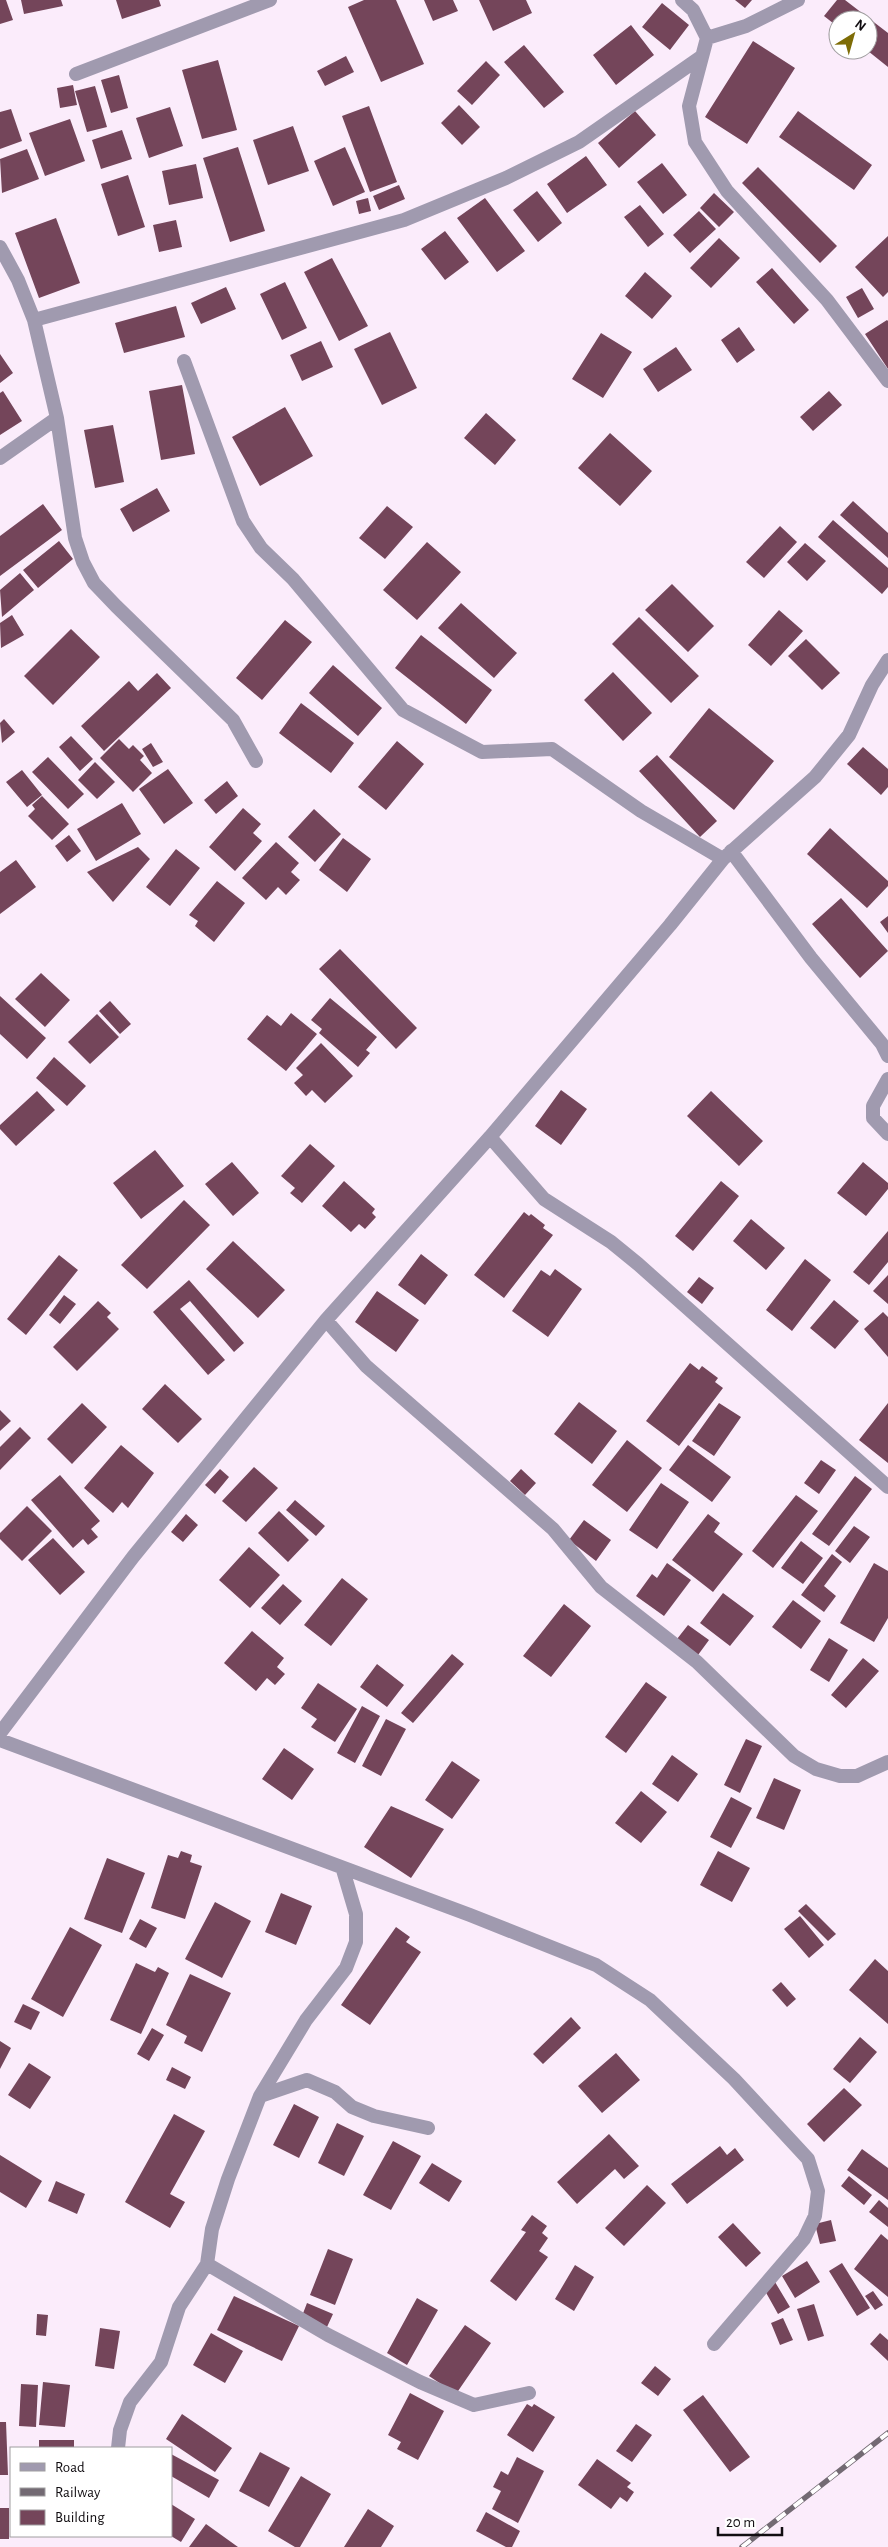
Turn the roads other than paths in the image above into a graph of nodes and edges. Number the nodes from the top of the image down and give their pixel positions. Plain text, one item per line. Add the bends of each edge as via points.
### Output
1 (270, 0) edge
2 (682, 0) edge
3 (798, 0) edge
4 (707, 38) junction
5 (700, 57) junction
6 (76, 74) dead end
7 (0, 247) edge
8 (34, 320) junction
9 (184, 361) dead end
10 (888, 381) edge
11 (56, 418) junction
12 (0, 458) edge
13 (888, 660) edge
14 (256, 761) dead end
15 (727, 855) junction
16 (888, 1056) edge
17 (888, 1079) edge
18 (888, 1134) edge
19 (490, 1137) junction
20 (326, 1320) junction
21 (888, 1487) edge
22 (0, 1733) edge
23 (0, 1740) edge
24 (888, 1762) edge
25 (343, 1870) junction
26 (260, 2096) junction
27 (428, 2128) dead end
28 (207, 2264) junction
29 (714, 2344) dead end
30 (529, 2393) dead end
31 (118, 2447) edge

1 - 6 street
2 - 4 street via 693,10
3 - 4 street via 746,26
4 - 5 street
5 - 8 street via 579,142 506,178 404,220
5 - 10 street via 689,106 695,142 727,191 827,300
7 - 8 street
8 - 11 street
9 - 15 street via 243,520 261,548 292,579 403,710 482,752 552,749 641,811
11 - 12 street
11 - 14 street via 75,538 94,583 227,713
13 - 15 street via 872,685 850,735 815,777
15 - 16 street via 882,1044
15 - 19 street
17 - 18 street via 874,1106 873,1118
19 - 20 street
19 - 21 street via 544,1199 618,1247
20 - 22 street via 133,1557
20 - 24 street via 366,1366 553,1529 601,1588 697,1662 794,1756 816,1769 840,1776 857,1776
23 - 25 street
25 - 26 street via 356,1914 356,1942 346,1968 306,2020
25 - 29 street via 470,1915 596,1965 650,2000 734,2079 808,2159 818,2191 815,2216 804,2239
26 - 27 street via 307,2080 335,2092 352,2107 374,2116
26 - 28 street via 212,2229
28 - 30 street via 328,2335 420,2382 474,2405
28 - 31 street via 179,2307 161,2362 130,2402 120,2430

